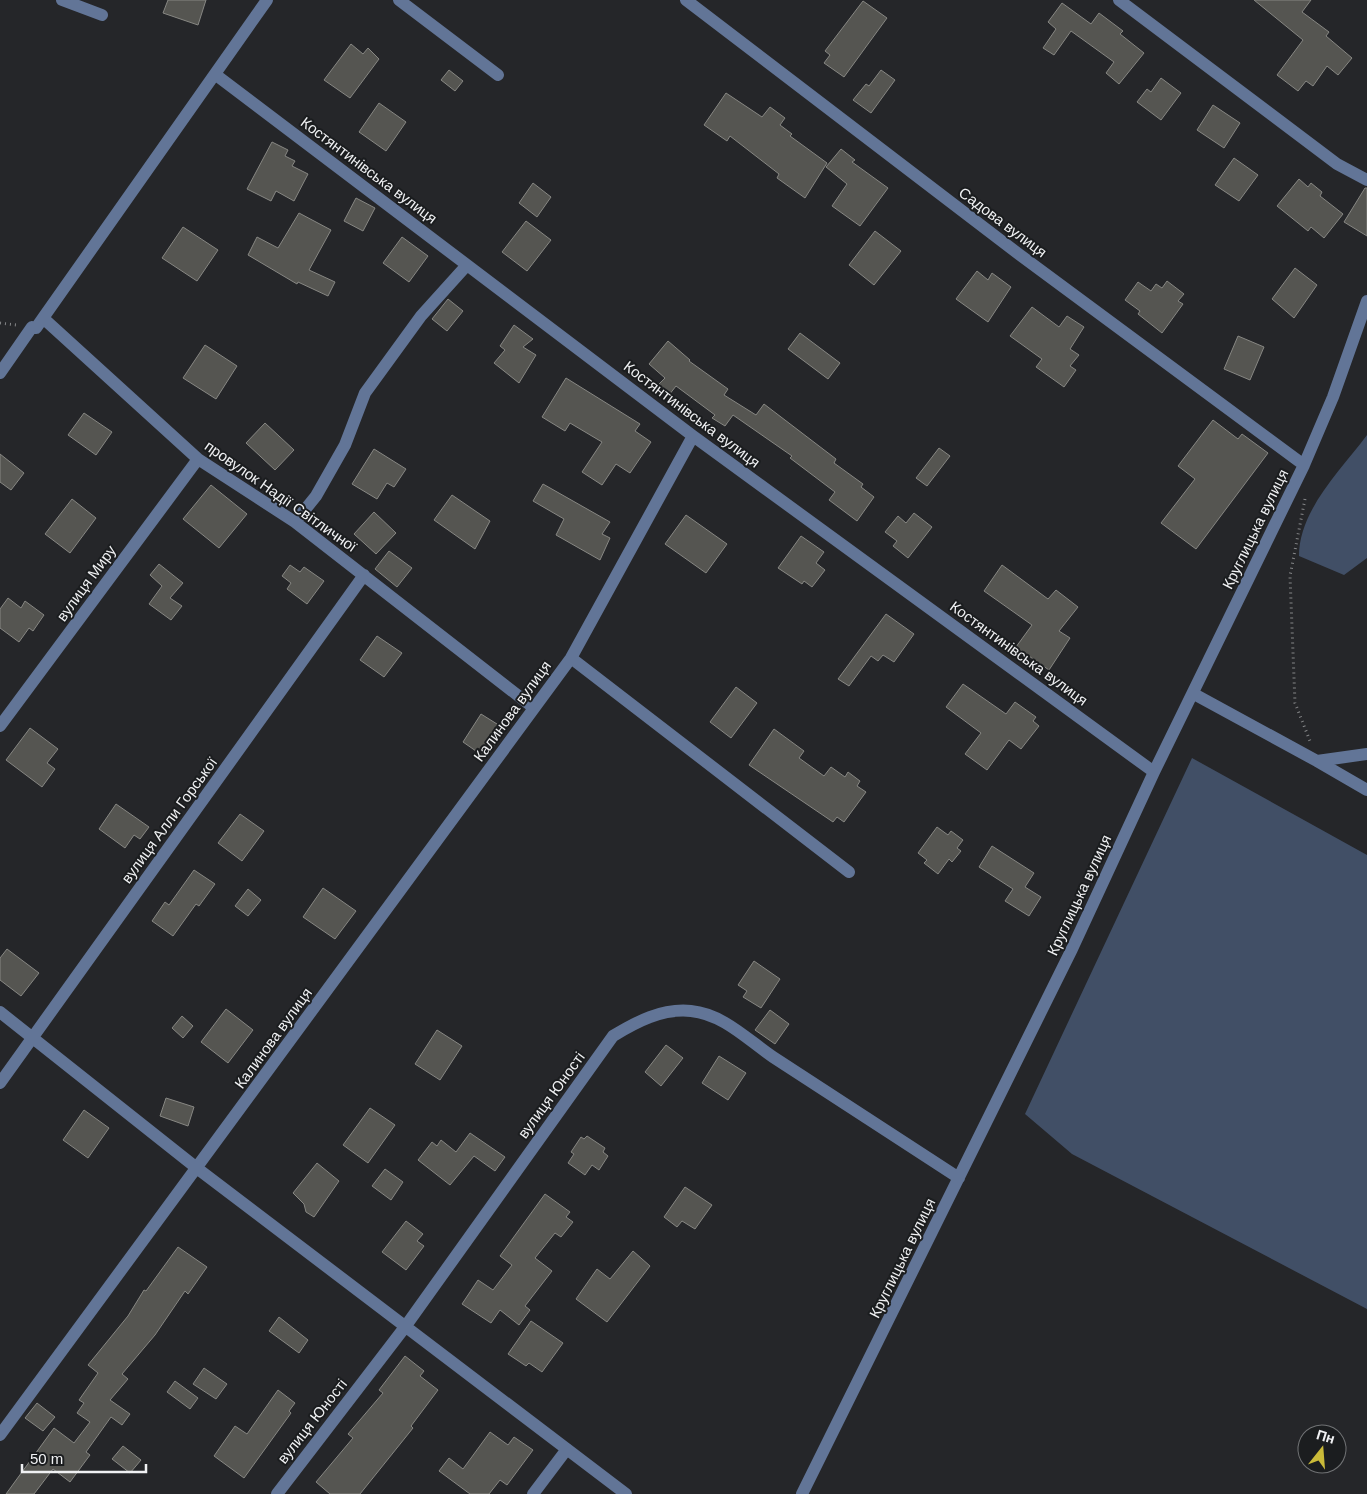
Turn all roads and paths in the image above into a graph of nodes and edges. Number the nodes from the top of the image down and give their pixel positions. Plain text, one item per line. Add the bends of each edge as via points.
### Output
1 (62, 0) edge
2 (267, 0) edge
3 (400, 0) edge
4 (686, 0) edge
5 (1119, 0) edge
6 (102, 14) dead end
7 (216, 75) junction
8 (498, 75) dead end
9 (1367, 180) edge
10 (467, 265) junction
11 (1367, 301) edge
12 (43, 318) junction
13 (0, 373) edge
14 (692, 436) junction
15 (198, 459) junction
16 (1304, 465) junction
17 (1306, 491) dead end
18 (295, 522) junction
19 (364, 575) junction
20 (571, 658) junction
21 (1194, 694) junction
22 (534, 708) junction
23 (0, 726) edge
24 (1367, 754) edge
25 (1317, 761) junction
26 (1154, 772) junction
27 (1367, 790) edge
28 (849, 872) dead end
29 (0, 1012) edge
30 (34, 1038) junction
31 (0, 1083) edge
32 (198, 1169) junction
33 (959, 1178) junction
34 (405, 1326) junction
35 (0, 1435) edge
36 (567, 1449) junction
37 (277, 1494) edge
38 (533, 1494) edge
39 (626, 1494) edge
40 (802, 1494) edge

1 - 6 street
2 - 7 street
3 - 8 street
4 - 16 street, Садова вулиця via 1020,256
5 - 9 street via 1337,164
7 - 10 street, Костянтинівська вулиця
7 - 12 street
10 - 14 street, Костянтинівська вулиця
10 - 18 street via 421,316 366,393 345,446 316,496
11 - 16 street, Круглицька вулиця via 1334,397
12 - 13 street via 36,328 32,327
12 - 15 street, провулок Надії Світличної
14 - 20 street, Калинова вулиця
14 - 26 street, Костянтинівська вулиця
15 - 18 street, провулок Надії Світличної
15 - 23 street, вулиця Миру
16 - 21 street, Круглицька вулиця
17 - 25 path via 1290,576 1295,702
18 - 19 street, провулок Надії Світличної
19 - 22 street, провулок Надії Світличної
19 - 30 street, вулиця Алли Горської
20 - 22 street, Калинова вулиця
20 - 28 street
21 - 25 street
21 - 26 street, Круглицька вулиця
22 - 32 street, Калинова вулиця
24 - 25 street
25 - 27 street
26 - 33 street, Круглицька вулиця via 1068,958
29 - 30 street
30 - 31 street, вулиця Алли Горської
30 - 32 street
32 - 34 street
32 - 35 street, Калинова вулиця
33 - 34 street, вулиця Юності via 720,1019 691,1011 660,1014 638,1021 613,1036
33 - 40 street, Круглицька вулиця
34 - 36 street
34 - 37 street, вулиця Юності
36 - 38 street
36 - 39 street

